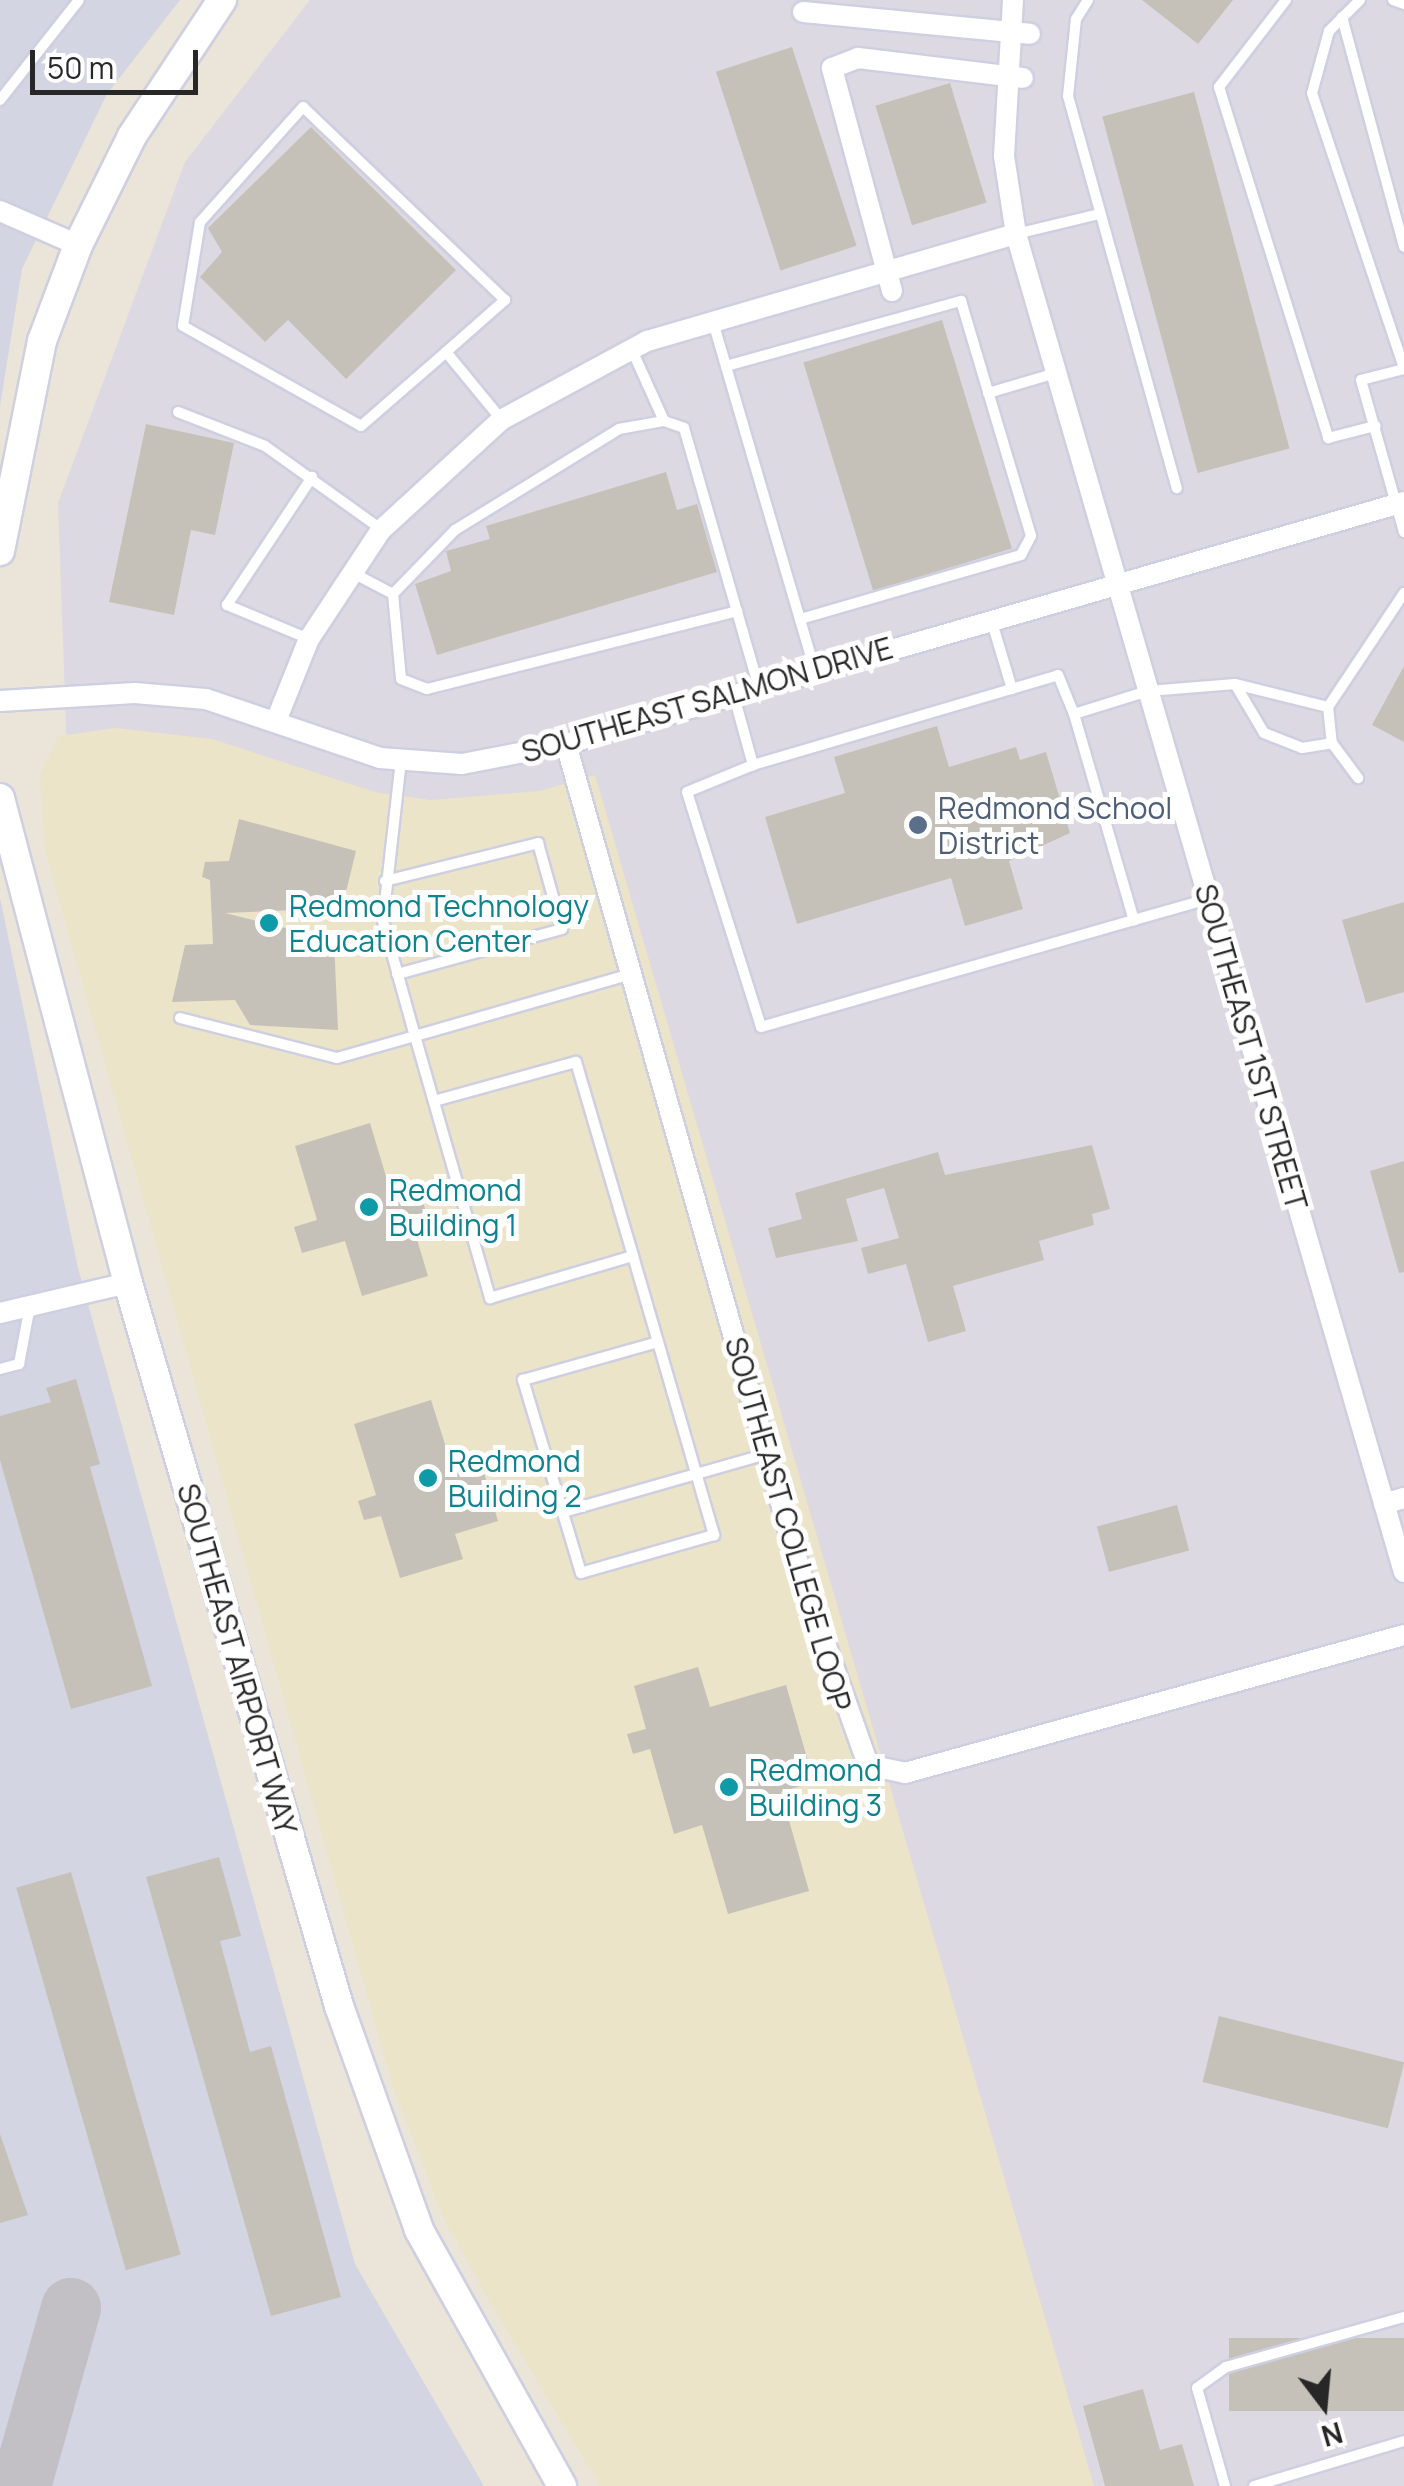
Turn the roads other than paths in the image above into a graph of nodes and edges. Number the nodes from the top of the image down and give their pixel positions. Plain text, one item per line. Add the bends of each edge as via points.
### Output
1 (79, 0) edge
2 (222, 0) edge
3 (1013, 0) edge
4 (1088, 0) edge
5 (1286, 0) edge
6 (1360, 0) edge
7 (1393, 0) edge
8 (1404, 4) edge
9 (803, 12) dead end
10 (1342, 18) junction
11 (1030, 34) dead end
12 (1022, 78) dead end
13 (0, 100) edge
14 (0, 212) edge
15 (1099, 214) junction
16 (1016, 234) junction
17 (78, 245) junction
18 (1404, 247) edge
19 (892, 292) dead end
20 (713, 322) junction
21 (1404, 322) edge
22 (1390, 326) junction
23 (632, 350) junction
24 (446, 352) junction
25 (726, 366) junction
26 (1404, 368) edge
27 (1056, 373) junction
28 (988, 392) junction
29 (178, 412) dead end
30 (501, 420) junction
31 (664, 420) junction
32 (1374, 426) junction
33 (312, 477) junction
34 (1177, 488) dead end
35 (1400, 503) edge
36 (382, 530) junction
37 (1404, 532) edge
38 (0, 551) edge
39 (353, 573) junction
40 (1116, 583) junction
41 (1404, 593) edge
42 (393, 594) junction
43 (737, 611) junction
44 (800, 619) junction
45 (991, 619) junction
46 (309, 638) junction
47 (815, 671) junction
48 (1235, 684) junction
49 (760, 688) junction
50 (1012, 689) junction
51 (1148, 691) junction
52 (734, 695) junction
53 (0, 701) edge
54 (1328, 707) junction
55 (1074, 714) junction
56 (276, 721) junction
57 (1332, 743) junction
58 (566, 744) junction
59 (401, 760) junction
60 (753, 765) junction
61 (1358, 778) dead end
62 (0, 798) edge
63 (384, 881) junction
64 (1208, 898) junction
65 (1134, 920) junction
66 (397, 974) junction
67 (631, 974) junction
68 (180, 1018) dead end
69 (415, 1036) junction
70 (434, 1101) junction
71 (632, 1256) junction
72 (128, 1283) junction
73 (30, 1306) junction
74 (0, 1313) edge
75 (658, 1342) junction
76 (0, 1368) edge
77 (767, 1454) junction
78 (696, 1474) junction
79 (1394, 1501) edge
80 (563, 1512) junction
81 (1404, 1572) edge
82 (1404, 1635) edge
83 (1404, 2317) edge
84 (1404, 2441) edge
85 (562, 2486) edge
86 (1226, 2486) edge
87 (1254, 2486) edge

1 - 13 lane
2 - 17 main road via 132,136
3 - 16 street, SOUTHEAST 1ST STREET via 1004,156
4 - 15 lane via 1076,19 1068,96
5 - 32 lane via 1219,87 1328,438
6 - 10 lane
7 - 8 lane
9 - 11 street
10 - 18 lane
10 - 22 lane via 1329,31 1312,93
12 - 19 street via 858,58 832,68
14 - 17 street
15 - 16 lane
15 - 34 lane
16 - 20 street
16 - 27 street, SOUTHEAST 1ST STREET
17 - 38 main road via 37,359
20 - 23 street
20 - 25 lane
21 - 22 lane
22 - 26 lane
23 - 30 street
23 - 31 lane
24 - 24 lane via 360,426 183,326 200,222 303,107 505,300
24 - 30 lane
25 - 28 lane via 962,301
25 - 44 lane
26 - 32 lane via 1361,380
27 - 28 lane
27 - 40 street, SOUTHEAST 1ST STREET
28 - 44 lane via 1031,536 1022,555
29 - 33 lane
30 - 36 street
31 - 42 lane via 619,429 455,530
31 - 43 lane via 684,428
32 - 35 lane
33 - 36 lane
33 - 46 lane via 227,606
35 - 37 lane
35 - 40 street, SOUTHEAST SALMON DRIVE
36 - 39 street
39 - 42 lane
39 - 46 street
40 - 45 street, SOUTHEAST SALMON DRIVE
40 - 51 street, SOUTHEAST 1ST STREET
41 - 54 lane
42 - 43 lane via 401,679 427,690
43 - 49 lane
44 - 47 lane
45 - 47 street, SOUTHEAST SALMON DRIVE
45 - 50 lane
46 - 56 street
47 - 49 street, SOUTHEAST SALMON DRIVE
48 - 51 lane
48 - 54 lane
48 - 57 lane via 1264,733 1302,748
49 - 52 street, SOUTHEAST SALMON DRIVE
50 - 55 lane via 1058,675
50 - 60 lane
51 - 55 lane
51 - 64 street, SOUTHEAST 1ST STREET
52 - 58 street, SOUTHEAST SALMON DRIVE
52 - 60 lane
53 - 56 street, SOUTHEAST SALMON DRIVE via 134,692 206,699
54 - 57 lane
55 - 65 lane
56 - 59 street, SOUTHEAST SALMON DRIVE
57 - 61 lane
58 - 59 street, SOUTHEAST SALMON DRIVE via 462,764
58 - 67 street, SOUTHEAST COLLEGE LOOP
59 - 63 lane
60 - 65 lane via 687,792 761,1027
62 - 72 main road, SOUTHEAST AIRPORT WAY
63 - 66 lane
63 - 66 lane via 538,843 562,929
64 - 65 lane
64 - 79 street, SOUTHEAST 1ST STREET
66 - 69 lane
67 - 69 lane
67 - 77 street, SOUTHEAST COLLEGE LOOP
68 - 69 lane via 336,1058
69 - 70 lane
70 - 71 lane via 576,1062
70 - 71 lane via 490,1298
71 - 75 lane
72 - 73 street
72 - 85 main road, SOUTHEAST AIRPORT WAY via 393,2164 444,2278
73 - 74 street
73 - 76 lane via 19,1364
75 - 78 lane
75 - 80 lane via 524,1380
77 - 78 lane
77 - 82 street, SOUTHEAST COLLEGE LOOP via 846,1724 868,1765 882,1772
78 - 80 lane
78 - 80 lane via 714,1535 580,1572
79 - 81 street, SOUTHEAST 1ST STREET
83 - 86 lane via 1226,2367 1197,2388
84 - 87 lane

